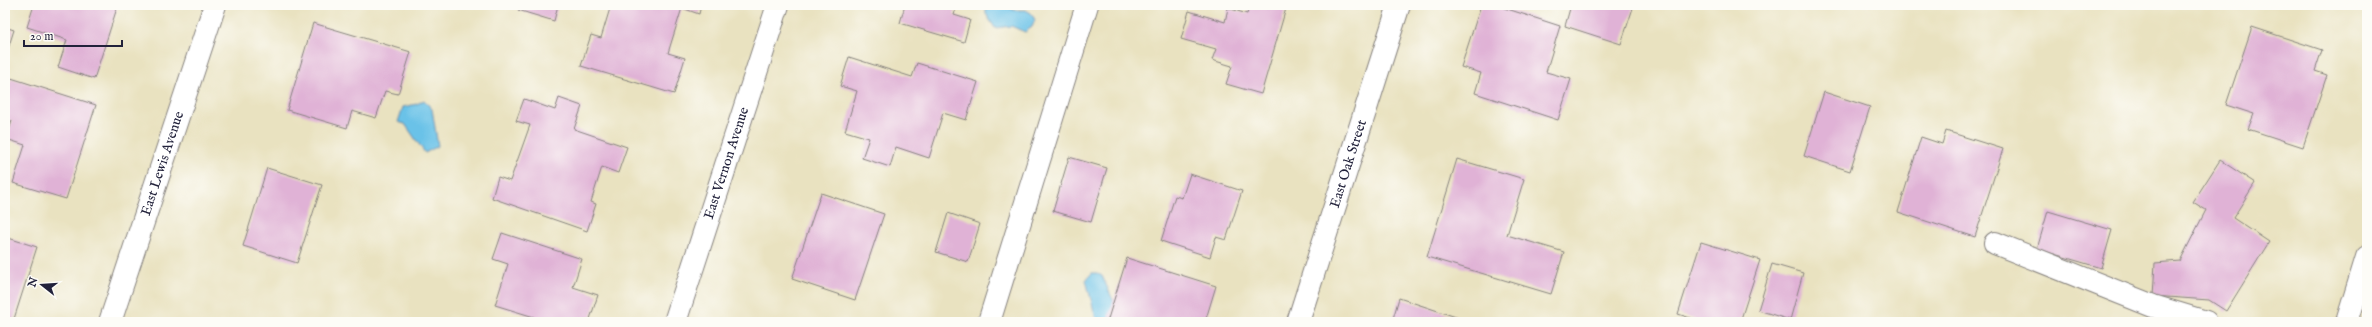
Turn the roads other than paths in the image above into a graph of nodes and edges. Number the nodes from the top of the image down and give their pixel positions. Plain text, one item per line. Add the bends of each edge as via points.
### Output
1 (215, 5) edge
2 (778, 5) edge
3 (1087, 5) edge
4 (1399, 5) edge
5 (1995, 243) dead end
6 (2367, 257) edge
7 (110, 322) edge
8 (676, 322) edge
9 (988, 322) edge
10 (1298, 322) edge
11 (2206, 322) edge
12 (2347, 322) edge

1 - 7 street, East Lewis Avenue
2 - 8 street, East Vernon Avenue
3 - 9 street
4 - 10 street, East Oak Street
5 - 11 street via 2153,306
6 - 12 street

